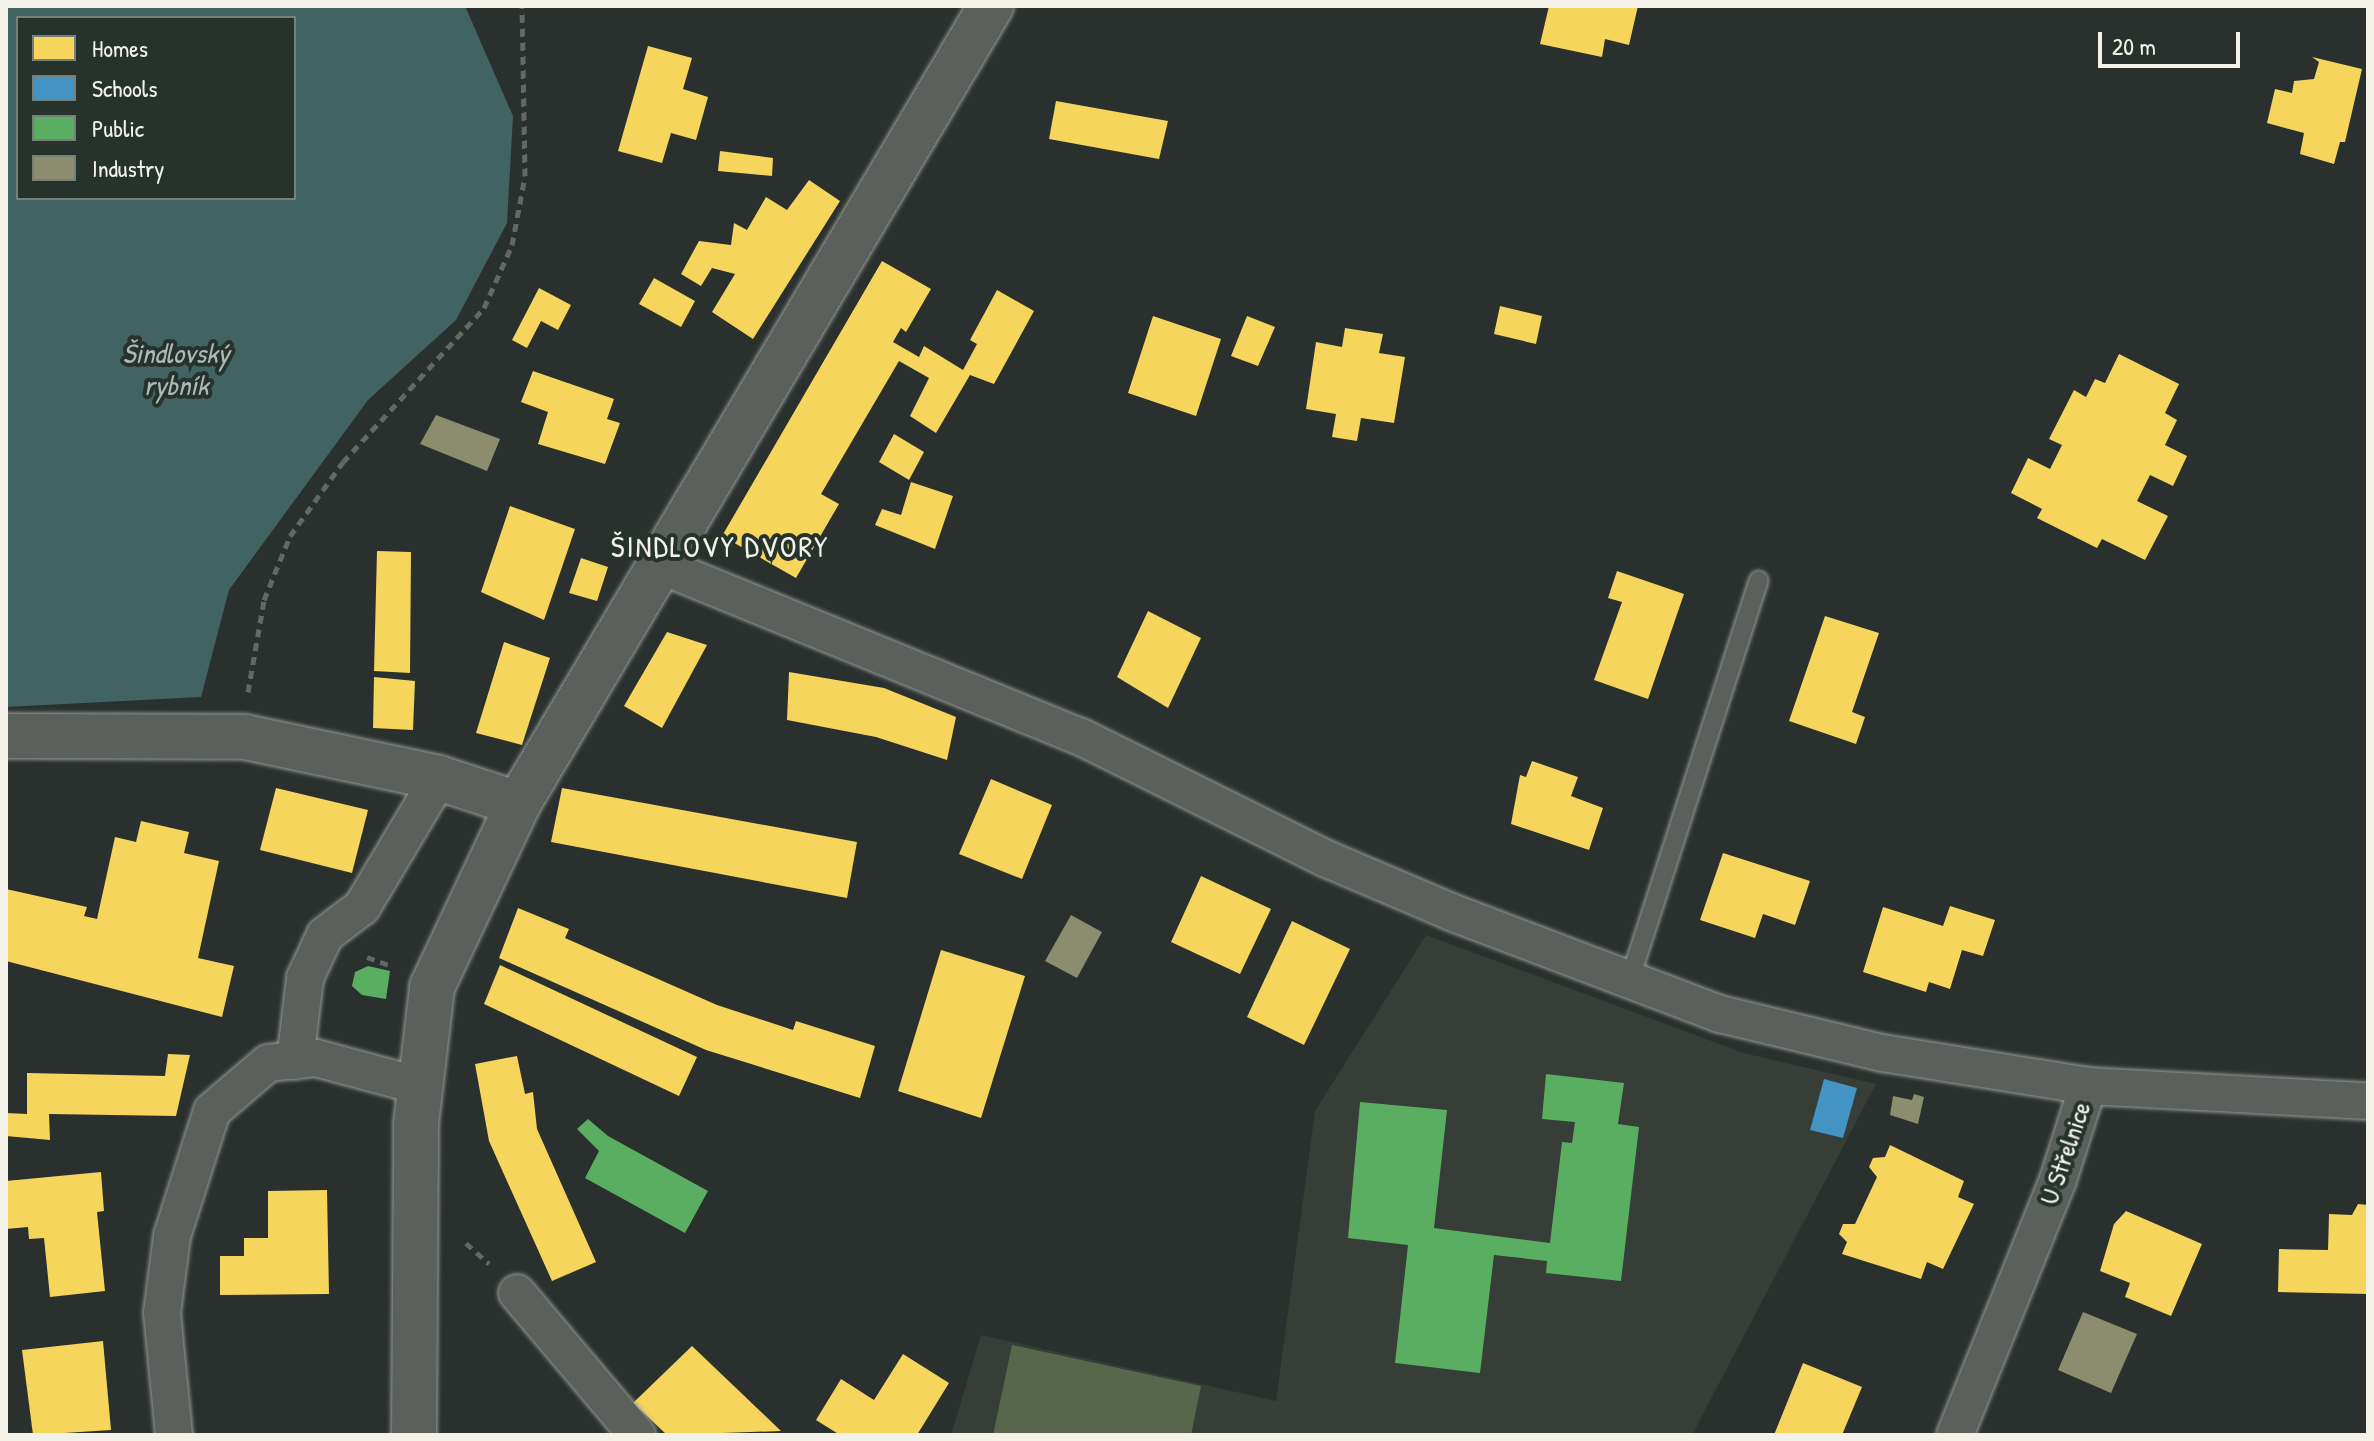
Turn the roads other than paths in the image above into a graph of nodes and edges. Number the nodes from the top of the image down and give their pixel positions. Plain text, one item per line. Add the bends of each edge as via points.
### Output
1 (991, 6) edge
2 (659, 565) junction
3 (1759, 580) dead end
4 (6, 736) edge
5 (439, 778) junction
6 (518, 804) junction
7 (1629, 982) junction
8 (295, 1061) junction
9 (420, 1086) junction
10 (2088, 1086) junction
11 (2368, 1101) edge
12 (517, 1293) dead end
13 (630, 1433) edge
14 (174, 1435) edge
15 (414, 1435) edge
16 (1955, 1435) edge

1 - 2 street
2 - 6 street
2 - 7 street via 1081,737 1327,859
3 - 7 lane
4 - 5 street via 245,737
5 - 6 street
5 - 8 street via 362,907 325,935 305,978
6 - 9 street via 432,987
7 - 10 street via 1720,1014 1883,1053
8 - 9 street via 316,1058
8 - 14 street via 268,1063 240,1082 212,1111 193,1158 172,1236 162,1313
9 - 15 street
10 - 11 street, U Střelnice
10 - 16 street, U Střelnice via 2058,1180
12 - 13 street

